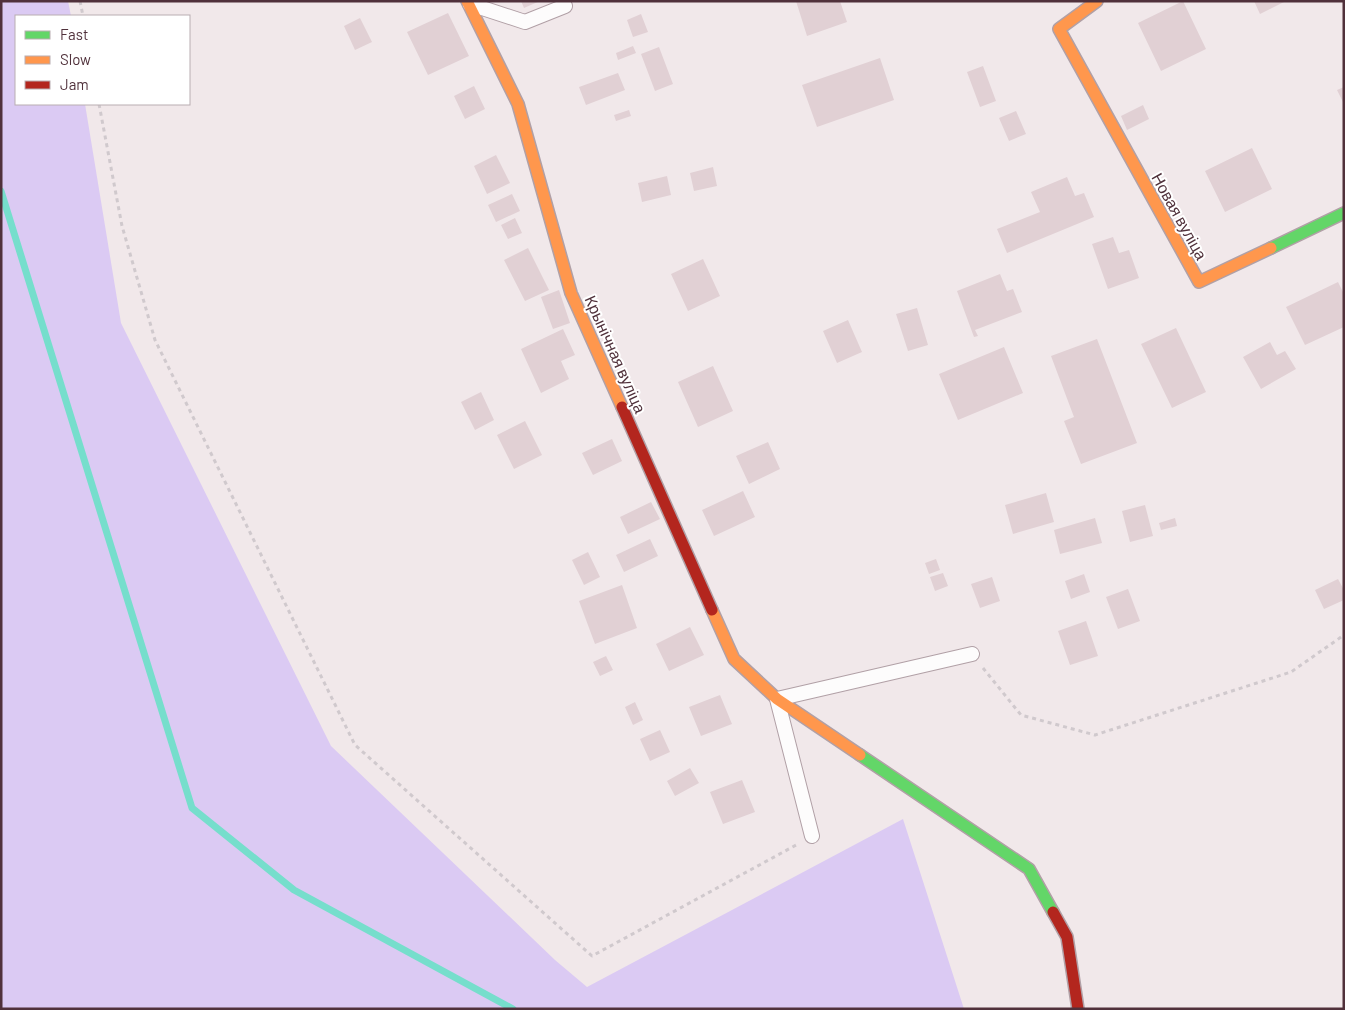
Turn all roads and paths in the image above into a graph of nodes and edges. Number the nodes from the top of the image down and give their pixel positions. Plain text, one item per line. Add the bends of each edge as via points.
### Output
1 (80, 1) edge
2 (1097, 1) edge
3 (468, 3) edge
4 (565, 6) dead end
5 (83, 15) edge
6 (99, 105) edge
7 (1344, 213) edge
8 (1344, 636) edge
9 (972, 654) joint
10 (777, 699) junction
11 (812, 836) joint
12 (1078, 1009) edge

1 - 5 path
2 - 7 street, Новая вуліца via 1059,29 1199,282
3 - 4 lane via 525,22
3 - 10 street, Крынічная вуліца via 518,104 570,293 734,659
6 - 11 path via 122,226 155,340 355,746 592,956
8 - 9 path via 1291,672 1095,735 1021,715
9 - 10 lane
10 - 11 lane
10 - 12 street, Крынічная вуліца via 1029,869 1067,937

